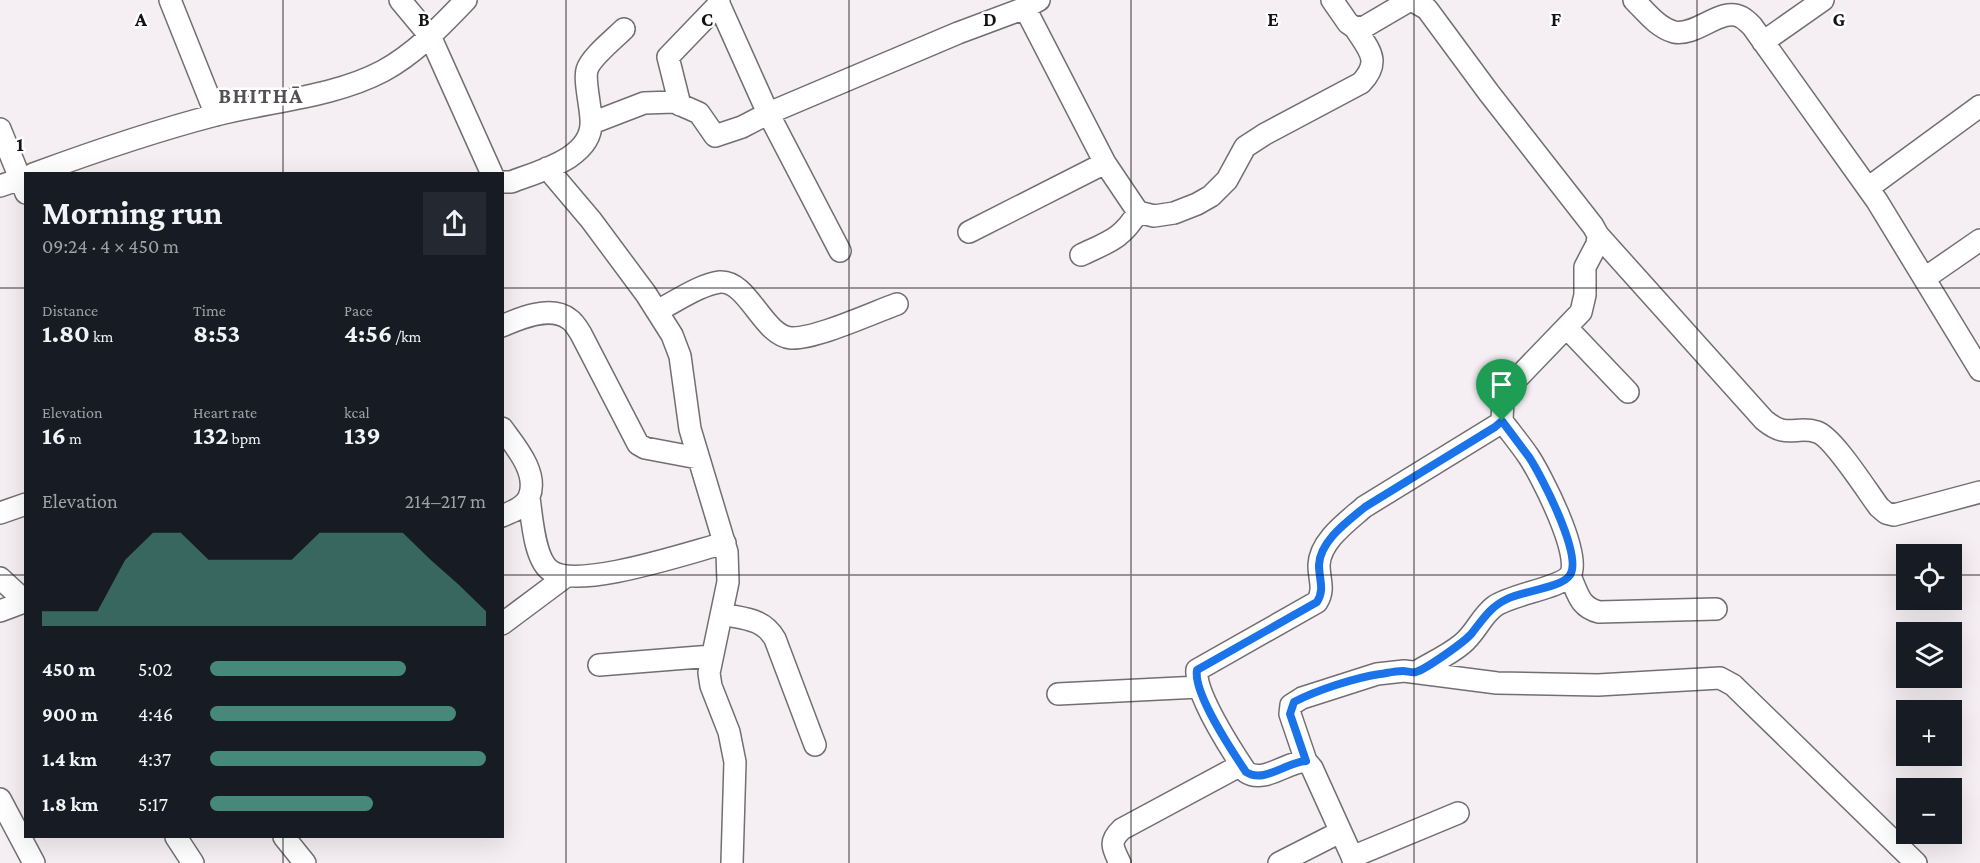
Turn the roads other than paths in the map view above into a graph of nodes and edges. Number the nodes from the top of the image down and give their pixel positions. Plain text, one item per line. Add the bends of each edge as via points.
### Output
1 (170, 0) edge
2 (400, 0) edge
3 (466, 0) edge
4 (1332, 0) edge
5 (1634, 0) edge
6 (1823, 0) edge
7 (719, 2) edge
8 (1032, 4) edge
9 (1356, 28) junction
10 (624, 29) dead end
11 (430, 36) junction
12 (1763, 42) junction
13 (680, 105) junction
14 (1980, 106) edge
15 (769, 113) junction
16 (216, 115) junction
17 (592, 123) junction
18 (0, 129) edge
19 (1105, 163) junction
20 (548, 168) junction
21 (46, 172) edge
22 (491, 172) edge
23 (21, 182) edge
24 (504, 182) edge
25 (1868, 188) junction
26 (1138, 212) junction
27 (969, 232) dead end
28 (1598, 236) junction
29 (1980, 240) edge
30 (840, 251) dead end
31 (1081, 255) dead end
32 (1925, 278) junction
33 (897, 304) dead end
34 (657, 311) junction
35 (504, 325) edge
36 (1567, 328) junction
37 (1980, 370) edge
38 (1628, 392) dead end
39 (1502, 411) junction
40 (504, 431) edge
41 (698, 458) junction
42 (1980, 492) edge
43 (529, 498) junction
44 (24, 505) edge
45 (0, 513) edge
46 (504, 515) edge
47 (725, 543) junction
48 (1570, 576) junction
49 (565, 577) junction
50 (0, 578) edge
51 (24, 601) edge
52 (24, 602) edge
53 (1716, 609) dead end
54 (0, 610) edge
55 (722, 614) junction
56 (504, 623) edge
57 (712, 656) junction
58 (598, 665) dead end
59 (1416, 672) junction
60 (1199, 687) junction
61 (1058, 694) dead end
62 (815, 745) dead end
63 (1306, 761) junction
64 (1241, 765) junction
65 (0, 799) edge
66 (1458, 813) dead end
67 (1340, 832) junction
68 (177, 838) edge
69 (285, 838) edge
70 (1353, 860) edge
71 (34, 863) edge
72 (193, 863) edge
73 (305, 863) edge
74 (732, 863) edge
75 (1120, 863) edge
76 (1278, 863) edge
77 (1916, 863) edge

1 - 16 street
2 - 11 street
3 - 11 street
4 - 9 street
5 - 12 street via 1656,23 1677,33 1733,14 1752,26
6 - 12 street
7 - 13 street via 668,57
7 - 15 street
8 - 15 street
8 - 19 street
9 - 26 street via 1371,53 1373,67 1361,83 1245,147 1227,180 1211,196 1173,213 1154,216
9 - 28 street via 1366,26 1401,3 1413,1 1427,9
10 - 17 street via 587,70
11 - 16 street via 409,56 354,84
11 - 22 street
12 - 25 street
13 - 15 street via 699,113 715,136
13 - 17 street via 644,103
14 - 25 street
15 - 30 street
16 - 21 street via 105,148
17 - 20 street via 591,135 574,156
18 - 23 street
19 - 26 street
19 - 27 street
20 - 24 street
20 - 34 street
25 - 32 street
26 - 31 street via 1118,237
28 - 36 street via 1585,267 1581,312
28 - 42 street via 1764,420 1784,432 1819,433 1831,442 1886,513 1894,515
29 - 32 street
32 - 37 street
33 - 34 street via 830,329 789,338 777,332 729,283 706,286
34 - 41 street via 680,356
35 - 41 street via 544,312 569,319 581,334 638,444
36 - 38 street
36 - 39 street via 1509,387
39 - 48 street via 1568,538 1573,567
39 - 60 street via 1485,433 1350,520 1323,550 1319,563 1322,594 1317,602 1197,670
40 - 43 street via 526,465 531,484
41 - 47 street
43 - 46 street via 520,508
43 - 49 street via 542,560 550,570
44 - 45 street
47 - 49 street via 604,575
47 - 55 street via 728,582
48 - 53 street via 1582,603 1599,612
48 - 59 street via 1508,598 1483,616 1462,644
49 - 56 street
50 - 51 street
52 - 54 street
55 - 57 street
55 - 62 street via 763,624 770,630
57 - 58 street
57 - 74 street via 711,686 729,732 735,762
59 - 63 street via 1377,674 1294,702 1290,714
59 - 77 street via 1497,683 1598,685 1720,678 1733,685
60 - 61 street
60 - 64 street
63 - 64 street via 1293,762 1262,777 1246,772
63 - 67 street via 1317,777
64 - 75 street via 1122,829 1112,843
65 - 71 street
66 - 70 street
67 - 70 street
67 - 76 street
68 - 72 street
69 - 73 street

